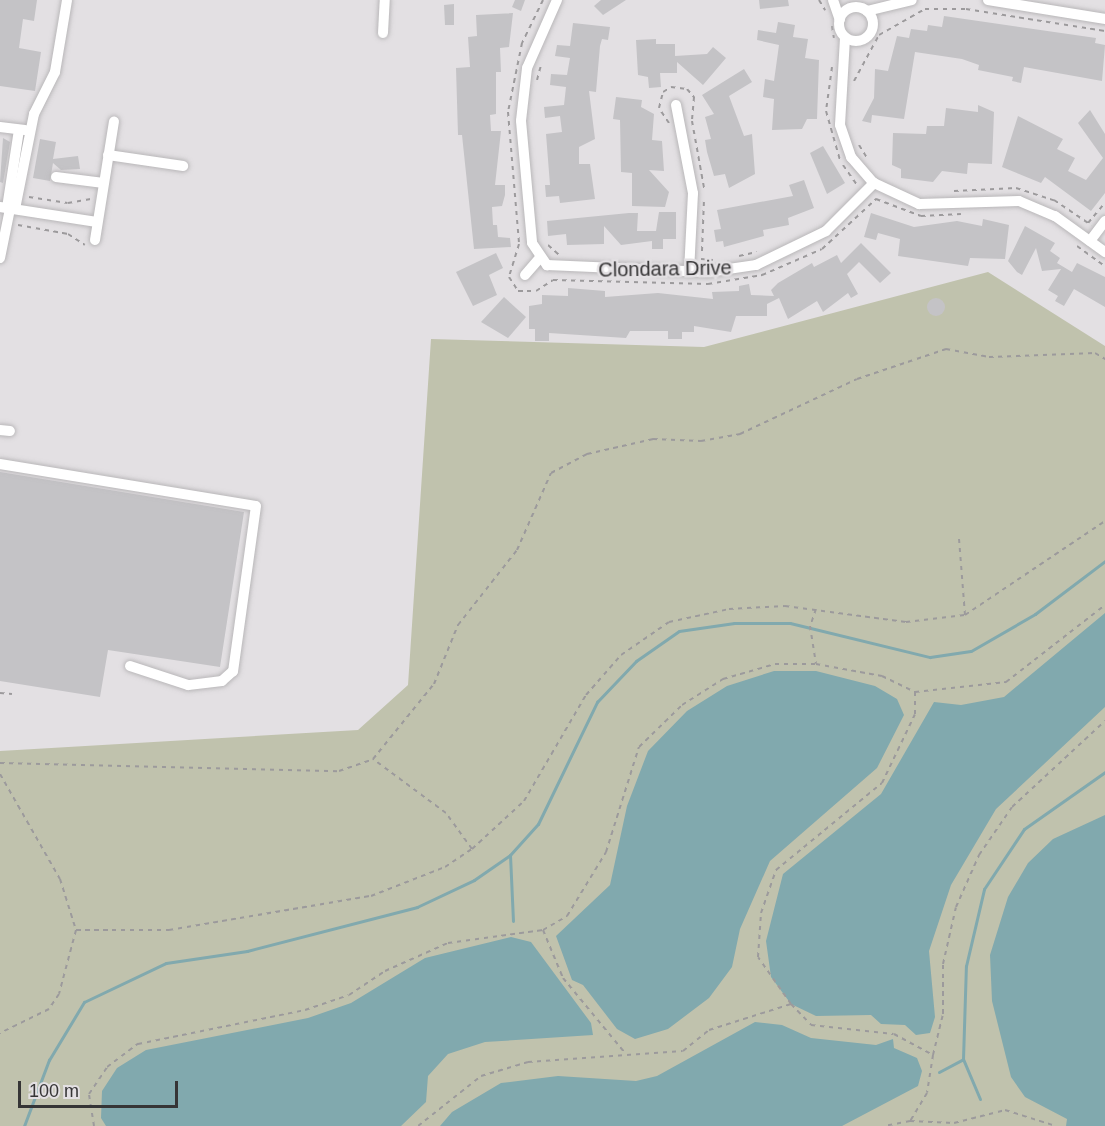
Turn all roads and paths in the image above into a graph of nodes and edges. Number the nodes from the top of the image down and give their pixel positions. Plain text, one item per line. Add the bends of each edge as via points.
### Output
1 (67, 0) edge
2 (385, 0) edge
3 (543, 0) edge
4 (557, 0) edge
5 (833, 0) edge
6 (840, 0) edge
7 (912, 0) edge
8 (988, 0) edge
9 (852, 8) junction
10 (889, 9) junction
11 (867, 11) junction
12 (1105, 19) edge
13 (840, 20) junction
14 (873, 27) junction
15 (1105, 31) edge
16 (383, 33) dead end
17 (845, 38) junction
18 (863, 40) junction
19 (542, 60) dead end
20 (846, 64) junction
21 (852, 87) dead end
22 (535, 91) dead end
23 (676, 105) dead end
24 (114, 122) dead end
25 (0, 127) edge
26 (19, 130) junction
27 (31, 131) junction
28 (856, 137) dead end
29 (108, 155) junction
30 (183, 166) dead end
31 (874, 166) dead end
32 (56, 177) dead end
33 (104, 183) junction
34 (874, 183) junction
35 (858, 185) dead end
36 (853, 191) dead end
37 (944, 193) dead end
38 (8, 208) edge
39 (968, 212) dead end
40 (1105, 221) edge
41 (97, 222) junction
42 (1092, 226) dead end
43 (95, 240) dead end
44 (1070, 240) dead end
45 (1090, 240) junction
46 (545, 243) dead end
47 (767, 248) dead end
48 (1105, 252) edge
49 (564, 256) dead end
50 (731, 257) dead end
51 (0, 258) edge
52 (725, 258) dead end
53 (539, 259) junction
54 (701, 260) dead end
55 (1105, 266) edge
56 (689, 272) junction
57 (525, 275) dead end
58 (1105, 359) edge
59 (0, 464) edge
60 (1105, 521) edge
61 (959, 538) dead end
62 (1105, 606) edge
63 (816, 609) junction
64 (965, 615) junction
65 (816, 664) junction
66 (130, 666) dead end
67 (915, 692) junction
68 (0, 693) edge
69 (12, 694) dead end
70 (1105, 721) edge
71 (373, 759) junction
72 (0, 763) edge
73 (0, 774) edge
74 (472, 849) junction
75 (76, 930) junction
76 (543, 930) junction
77 (791, 1004) junction
78 (0, 1033) edge
79 (626, 1054) junction
80 (933, 1055) junction
81 (910, 1120) junction
82 (94, 1126) edge
83 (418, 1126) edge
84 (885, 1126) edge
85 (1056, 1126) edge

1 - 27 street via 55,72
2 - 16 street
3 - 39 path via 522,43 508,112 519,244 509,277 518,291 531,292 553,280 708,284 762,275 822,249 876,199 921,216
4 - 53 street via 532,51 521,104 530,235
5 - 13 street
6 - 9 street
7 - 10 street
8 - 12 street
9 - 11 street
9 - 13 street
10 - 11 street
10 - 14 street
11 - 14 street
13 - 17 street
14 - 18 street
15 - 21 path via 966,9 925,9 895,22 874,40
17 - 18 street
17 - 20 street
18 - 20 street
19 - 22 path
20 - 34 street via 838,92 840,125 851,157
23 - 56 street via 693,193
24 - 29 street
25 - 26 street
26 - 27 street
26 - 38 street
27 - 38 street
28 - 31 path
29 - 30 street
29 - 33 street
32 - 33 street
33 - 41 street
34 - 45 street via 910,202 930,205 1019,201 1047,211
34 - 56 street, Clondara Drive via 838,222 786,255 741,268
35 - 36 path
37 - 42 path via 1016,188 1054,200
38 - 41 street
38 - 51 street
40 - 45 street
41 - 43 street
44 - 55 path
45 - 48 street
46 - 49 path
47 - 50 path
52 - 54 path
53 - 56 street, Clondara Drive via 569,269
53 - 57 street
58 - 71 path via 1095,353 990,357 946,349 857,379 740,434 701,441 653,439 587,454 551,473 517,550 458,625 434,684
59 - 66 street via 256,506 233,671 222,681 188,685
60 - 64 path
61 - 64 path
62 - 67 path via 1006,682
63 - 64 path via 906,622
63 - 65 path via 810,626
63 - 74 path via 729,609 669,622 621,655 586,695 524,801
65 - 67 path via 882,676
65 - 76 path via 775,664 723,679 682,705 639,747 606,852 567,916
67 - 77 path via 915,714 882,783 776,870 762,913 758,957
68 - 69 path
70 - 80 path via 1012,807 979,855 948,941 943,1014
71 - 72 path via 339,771
71 - 74 path via 446,813
73 - 75 path via 60,879
74 - 75 path via 444,867 371,896 287,907 169,930
75 - 78 path via 59,994 49,1010
76 - 79 path via 563,978
76 - 82 path via 448,943 385,971 349,995 306,1010 138,1044 107,1067 89,1094
77 - 79 path via 710,1030 683,1051
77 - 80 path via 811,1024 904,1039
79 - 83 path via 528,1062 481,1076
80 - 81 path via 927,1093
81 - 84 path
81 - 85 path via 954,1123 1005,1110

